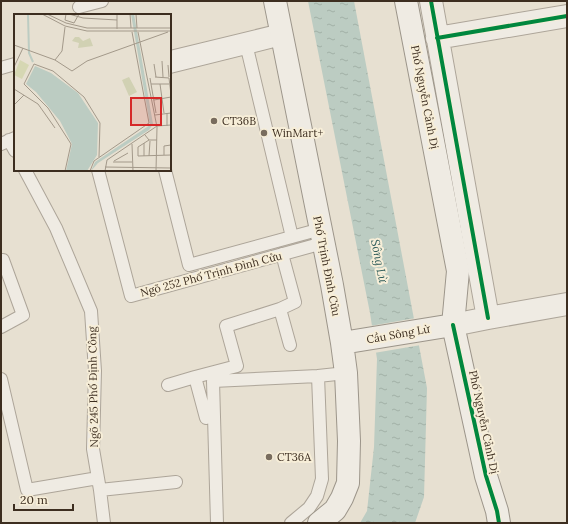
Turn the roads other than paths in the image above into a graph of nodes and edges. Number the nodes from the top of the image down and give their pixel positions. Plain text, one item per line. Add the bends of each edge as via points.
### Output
1 (102, 1) edge
2 (275, 1) edge
3 (406, 1) edge
4 (431, 1) edge
5 (78, 8) edge
6 (567, 16) edge
7 (282, 34) junction
8 (437, 38) junction
9 (247, 48) junction
10 (171, 57) edge
11 (14, 64) edge
12 (171, 67) edge
13 (1, 68) edge
14 (26, 171) edge
15 (98, 171) edge
16 (157, 171) edge
17 (165, 171) edge
18 (322, 236) junction
19 (292, 237) junction
20 (282, 254) junction
21 (1, 260) edge
22 (185, 281) junction
23 (567, 304) edge
24 (280, 309) junction
25 (488, 318) junction
26 (453, 325) junction
27 (1, 327) edge
28 (342, 343) junction
29 (290, 345) dead end
30 (346, 372) junction
31 (318, 376) junction
32 (195, 377) junction
33 (1, 380) edge
34 (168, 385) dead end
35 (206, 418) dead end
36 (176, 482) dead end
37 (99, 484) junction
38 (104, 523) edge
39 (217, 523) edge
40 (291, 523) edge
41 (319, 523) edge
42 (498, 523) edge

1 - 5 lane
2 - 7 main road, Phố Trịnh Đình Cửu
3 - 26 main road, Phố Nguyễn Cảnh Dị via 458,271
4 - 8 main road
6 - 8 main road
7 - 9 lane
7 - 10 lane
7 - 18 main road, Phố Trịnh Đình Cửu
8 - 25 main road
9 - 12 lane
9 - 19 lane
11 - 13 lane
14 - 37 lane, Ngõ 245 Phố Định Công via 56,228 91,311 95,371 93,448
15 - 22 lane, Ngõ 252 Phố Trịnh Đình Cửu via 131,296
16 - 22 lane
17 - 19 lane via 189,265
18 - 19 lane
18 - 20 lane, Ngõ 252 Phố Trịnh Đình Cửu
18 - 28 main road, Phố Trịnh Đình Cửu
20 - 22 lane, Ngõ 252 Phố Trịnh Đình Cửu
20 - 24 lane via 295,302
21 - 27 lane via 23,315
23 - 25 main road, Cầu Sông Lừ
24 - 29 lane
24 - 32 lane via 226,326 237,366
25 - 26 main road, Cầu Sông Lừ
26 - 28 main road, Cầu Sông Lừ
26 - 42 main road, Phố Nguyễn Cảnh Dị
28 - 30 main road, Phố Trịnh Đình Cửu
30 - 31 lane
30 - 41 main road, Phố Trịnh Đình Cửu via 348,483 335,510
31 - 39 lane via 213,381
31 - 40 lane via 322,479 317,496 309,508
32 - 34 lane
32 - 35 lane
33 - 37 lane via 27,490
36 - 37 lane
37 - 38 lane, Ngõ 245 Phố Định Công

